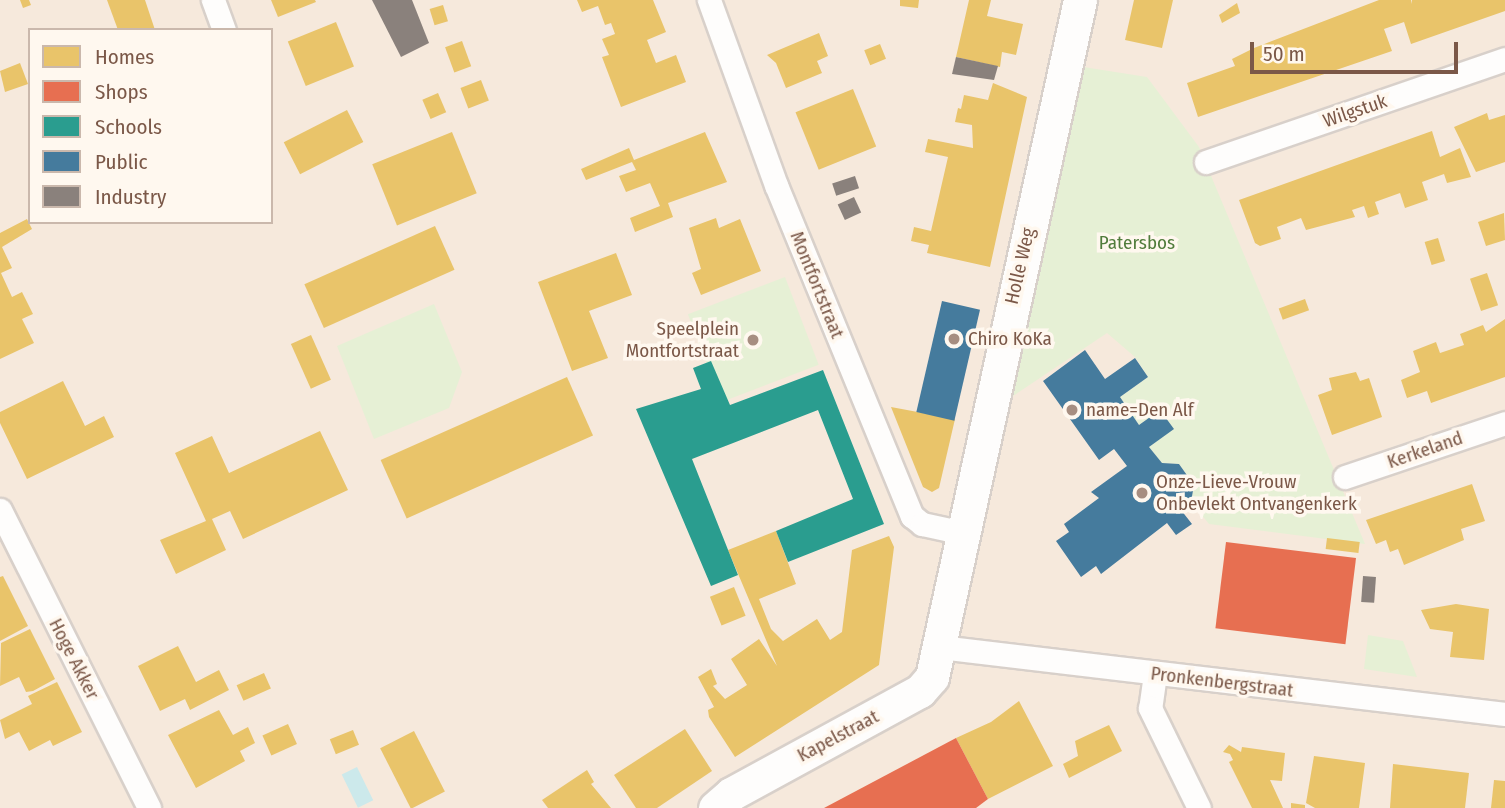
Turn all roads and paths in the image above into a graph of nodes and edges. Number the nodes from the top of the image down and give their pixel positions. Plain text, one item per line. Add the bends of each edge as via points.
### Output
1 (213, 0) edge
2 (709, 0) edge
3 (1080, 0) edge
4 (224, 28) edge
5 (1505, 59) edge
6 (1206, 162) dead end
7 (1505, 423) edge
8 (1345, 477) dead end
9 (0, 510) edge
10 (964, 533) junction
11 (940, 647) junction
12 (1154, 674) junction
13 (1505, 714) edge
14 (149, 808) edge
15 (715, 808) edge
16 (1199, 808) edge

1 - 4 street
2 - 10 street, Montfortstraat via 776,185 912,516 922,524
3 - 10 street, Holle Weg
5 - 6 street, Wilgstuk
7 - 8 street, Kerkeland
9 - 14 street, Hoge Akker
10 - 11 street, Holle Weg
11 - 12 street, Pronkenbergstraat
11 - 15 street, Kapelstraat via 932,677 920,691 731,794
12 - 13 street, Pronkenbergstraat
12 - 16 street via 1150,708

